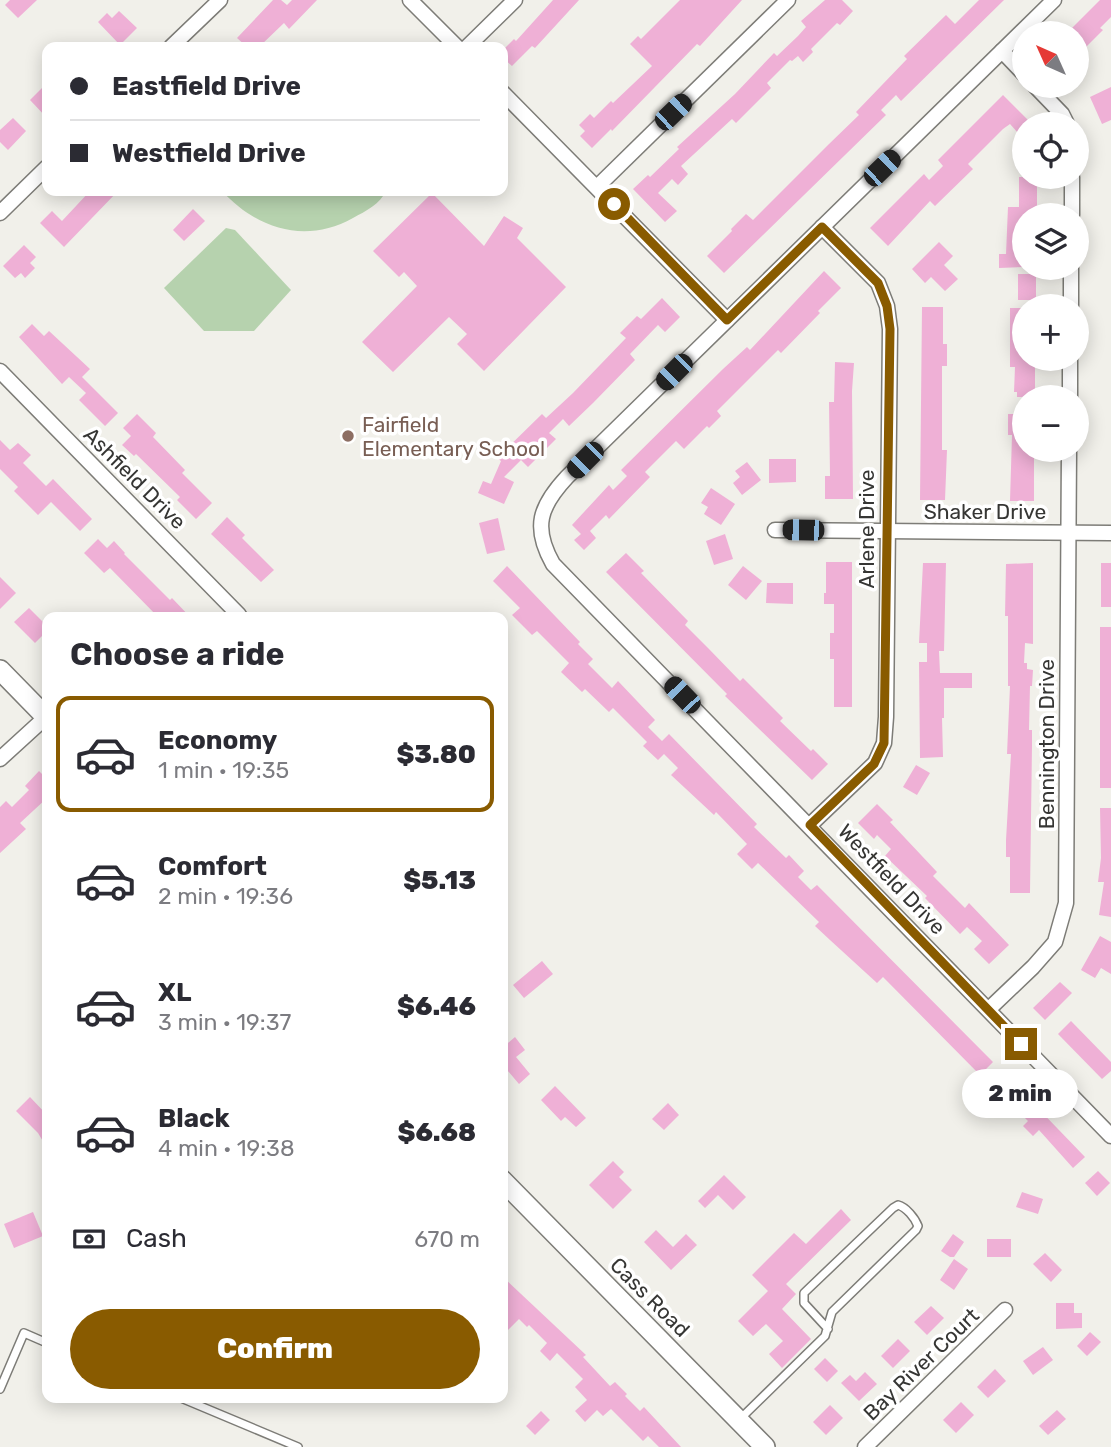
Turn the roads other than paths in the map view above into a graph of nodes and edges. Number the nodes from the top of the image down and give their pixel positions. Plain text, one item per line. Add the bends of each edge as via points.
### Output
1 (220, 0) edge
2 (410, 0) edge
3 (515, 0) edge
4 (788, 0) edge
5 (1054, 0) edge
6 (176, 42) edge
7 (452, 42) edge
8 (472, 42) edge
9 (1002, 51) junction
10 (1012, 61) edge
11 (508, 98) edge
12 (1047, 98) edge
13 (1060, 112) edge
14 (42, 172) edge
15 (597, 187) junction
16 (0, 213) edge
17 (822, 227) junction
18 (727, 320) junction
19 (0, 371) edge
20 (1069, 462) edge
21 (775, 530) dead end
22 (886, 532) junction
23 (1069, 532) junction
24 (1111, 533) edge
25 (236, 612) edge
26 (0, 670) edge
27 (42, 713) edge
28 (42, 722) edge
29 (0, 759) edge
30 (810, 825) junction
31 (989, 1009) junction
32 (1111, 1136) edge
33 (508, 1186) edge
34 (1006, 1310) dead end
35 (828, 1329) junction
36 (42, 1340) edge
37 (0, 1389) edge
38 (193, 1403) edge
39 (739, 1420) junction
40 (298, 1447) edge
41 (765, 1447) edge
42 (865, 1447) edge

1 - 6 street
2 - 7 street
3 - 8 street
4 - 15 street
5 - 9 street
9 - 10 street
9 - 17 street
11 - 15 street
12 - 13 street
14 - 16 street
15 - 18 street
17 - 18 street
17 - 22 street, Arlene Drive via 878,283 887,306
18 - 30 street, Westfield Drive via 551,494 540,524 553,564
19 - 25 street, Ashfield Drive
20 - 23 street, Bennington Drive
21 - 22 street, Shaker Drive
22 - 23 street, Shaker Drive
22 - 30 street, Arlene Drive via 884,743 874,764
23 - 24 street, Shaker Drive
23 - 31 street, Bennington Drive via 1066,903 1055,942
26 - 27 street
28 - 29 street
30 - 31 street, Westfield Drive
31 - 32 street, Westfield Drive
33 - 39 street, Cass Road
34 - 42 street, Bay River Court
35 - 35 lane via 832,1312 916,1230 916,1221 902,1206 893,1208 804,1293 804,1303
35 - 39 lane
36 - 37 lane via 24,1333
38 - 40 lane
39 - 41 street, Cass Road

